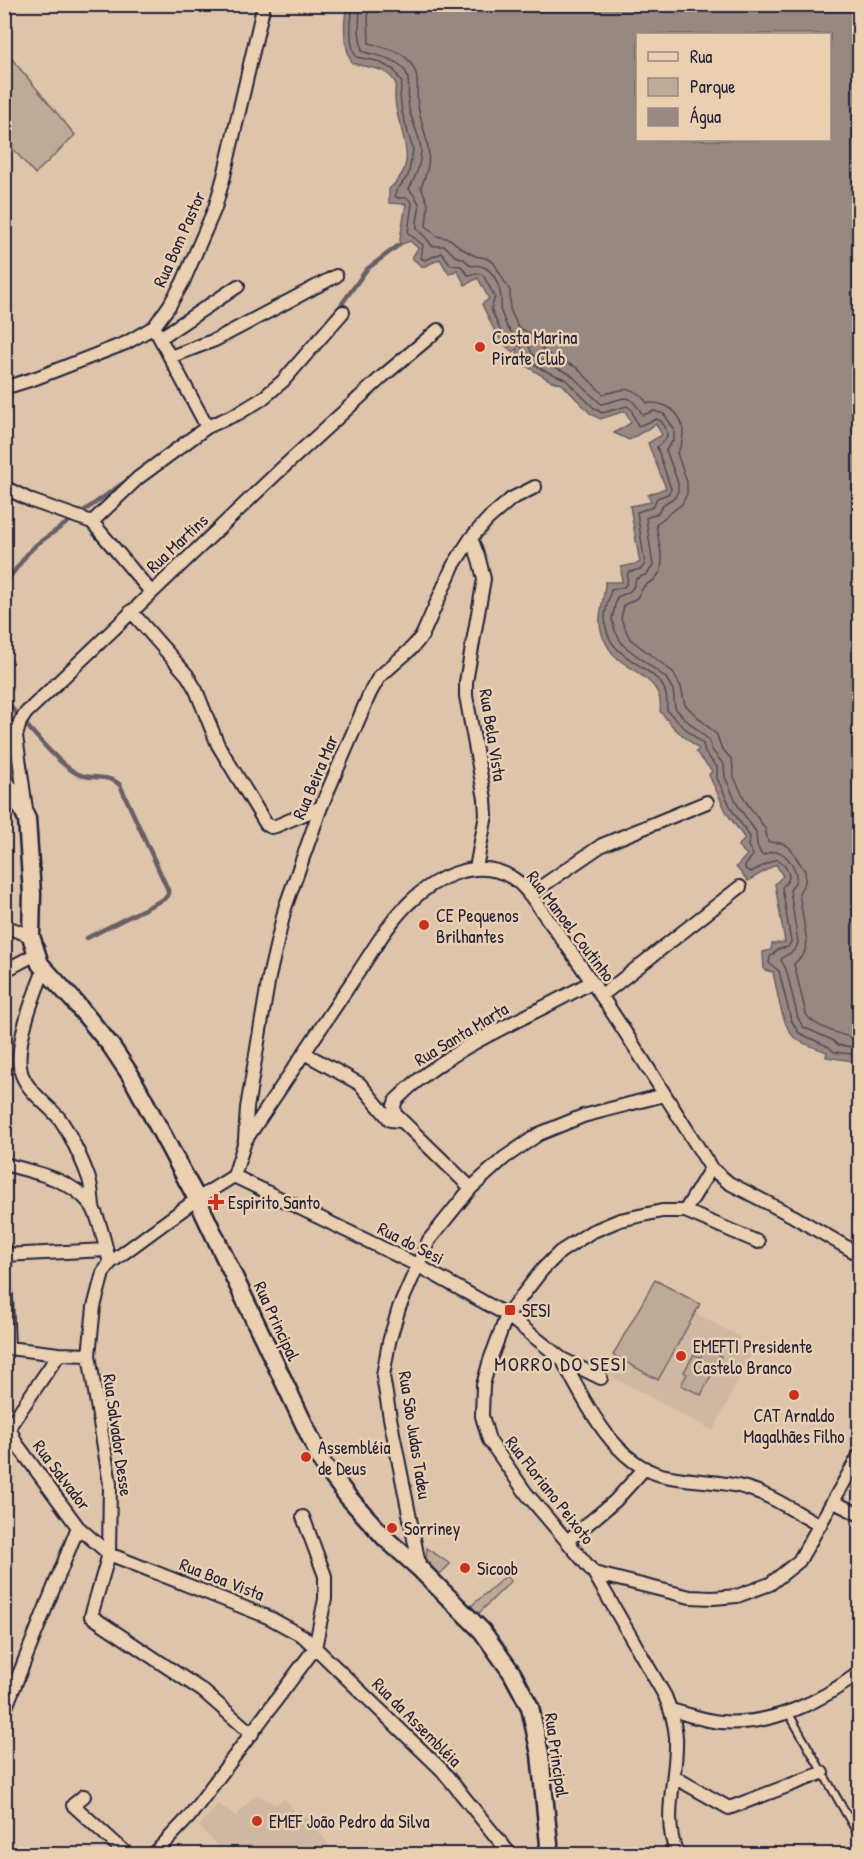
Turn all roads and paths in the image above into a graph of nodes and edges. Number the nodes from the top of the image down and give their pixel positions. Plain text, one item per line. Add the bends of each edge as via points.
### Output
1 (264, 4) edge
2 (336, 276) dead end
3 (238, 286) dead end
4 (343, 312) dead end
5 (438, 330) dead end
6 (157, 333) junction
7 (170, 357) junction
8 (4, 388) edge
9 (207, 427) junction
10 (4, 487) edge
11 (536, 487) dead end
12 (92, 522) junction
13 (471, 538) junction
14 (151, 592) junction
15 (131, 611) junction
16 (4, 781) edge
17 (706, 802) dead end
18 (321, 807) junction
19 (27, 819) junction
20 (476, 868) junction
21 (740, 887) dead end
22 (529, 895) junction
23 (4, 926) edge
24 (31, 936) junction
25 (36, 954) junction
26 (44, 970) junction
27 (4, 971) edge
28 (591, 982) junction
29 (601, 996) junction
30 (304, 1053) junction
31 (664, 1095) junction
32 (402, 1121) junction
33 (245, 1141) junction
34 (4, 1164) edge
35 (711, 1168) junction
36 (234, 1176) junction
37 (471, 1188) junction
38 (197, 1199) junction
39 (93, 1207) junction
40 (685, 1211) junction
41 (758, 1242) dead end
42 (4, 1248) edge
43 (5, 1255) edge
44 (860, 1255) edge
45 (108, 1256) junction
46 (417, 1265) junction
47 (507, 1315) junction
48 (6, 1348) edge
49 (59, 1354) junction
50 (89, 1354) junction
51 (562, 1359) junction
52 (601, 1378) dead end
53 (8, 1425) edge
54 (860, 1454) edge
55 (645, 1468) junction
56 (834, 1502) junction
57 (860, 1515) edge
58 (303, 1517) dead end
59 (820, 1525) junction
60 (78, 1527) junction
61 (567, 1541) junction
62 (109, 1554) junction
63 (420, 1569) junction
64 (594, 1573) junction
65 (315, 1648) junction
66 (860, 1672) edge
67 (671, 1710) junction
68 (4, 1712) edge
69 (788, 1712) junction
70 (252, 1734) junction
71 (822, 1773) junction
72 (674, 1777) junction
73 (84, 1796) dead end
74 (860, 1839) edge
75 (127, 1854) edge
76 (154, 1854) edge
77 (510, 1854) edge
78 (547, 1854) edge
79 (677, 1854) edge

1 - 6 street, Rua Bom Pastor via 215,208
2 - 7 street via 214,340
3 - 6 street
4 - 9 street via 283,381 262,399
5 - 14 street, Rua Martins via 374,384
6 - 7 street
6 - 8 street, Rua Bom Pastor
7 - 9 street
9 - 12 street via 138,478
10 - 12 street
11 - 13 street, Rua Beira Mar via 511,499
12 - 14 street
13 - 18 street, Rua Beira Mar via 453,566 422,636 379,677 370,693
13 - 20 street, Rua Bela Vista via 484,579 466,682 486,807
14 - 15 street, Rua Martins
15 - 18 street via 187,675 218,745 266,824 276,826
15 - 19 street, Rua Martins via 20,722 16,736
16 - 19 street, Rua Principal
17 - 22 street via 602,845
18 - 33 street, Rua Beira Mar via 285,908 262,1020
19 - 24 street, Rua Principal
20 - 22 street, Rua Manoel Coutinho via 513,877
20 - 30 street, Rua Manoel Coutinho via 451,875 410,902
21 - 29 street
22 - 28 street, Rua Manoel Coutinho
23 - 24 street
24 - 25 street, Rua Principal
25 - 26 street, Rua Principal
25 - 27 street
26 - 38 street, Rua Principal via 121,1061
26 - 39 street via 30,1003 21,1073 28,1086 61,1120 90,1181
28 - 29 street, Rua Manoel Coutinho
28 - 32 street, Rua Santa Marta via 445,1060 396,1100 395,1114
29 - 31 street, Rua Manoel Coutinho
30 - 32 street via 360,1084 390,1120
30 - 33 street, Rua Manoel Coutinho
31 - 35 street, Rua Manoel Coutinho
31 - 37 street, Rua São Judas Tadeu via 583,1116 539,1134
32 - 37 street
33 - 36 street, Rua Manoel Coutinho
34 - 39 street via 54,1179 77,1191
35 - 40 street
35 - 44 street, Rua Manoel Coutinho via 729,1183
36 - 38 street
36 - 46 street, Rua do Sesi
37 - 46 street, Rua São Judas Tadeu via 429,1240
38 - 45 street
38 - 63 street, Rua Principal via 323,1464 386,1539
39 - 45 street
40 - 41 street, Rua Floriano Peixoto
40 - 47 street, Rua Floriano Peixoto via 662,1211 620,1220 591,1232 560,1252
42 - 43 street
43 - 45 street
43 - 48 street
45 - 50 street, Rua Salvador Desse via 94,1307
46 - 47 street, Rua do Sesi
46 - 63 street, Rua São Judas Tadeu via 399,1308 383,1376
47 - 51 street, Rua do Sesi
47 - 61 street, Rua Floriano Peixoto via 483,1384 482,1416 489,1440 502,1460
48 - 49 street
49 - 50 street
49 - 53 street, Rua Salvador
50 - 62 street, Rua Salvador Desse via 110,1484
51 - 52 street, Rua do Sesi
51 - 55 street, Rua do Sesi via 608,1437
53 - 60 street, Rua Salvador via 16,1443
54 - 56 street
55 - 59 street, Rua do Sesi via 659,1474 747,1488
55 - 61 street via 615,1501
56 - 57 street
56 - 59 street
58 - 65 street via 325,1576 325,1599
59 - 64 street via 799,1560 770,1584 736,1596 690,1597
60 - 62 street
60 - 68 street
61 - 64 street, Rua Floriano Peixoto
62 - 65 street, Rua Boa Vista via 268,1617 303,1636
62 - 70 street, Rua Salvador Desse via 91,1616 203,1691
63 - 78 street, Rua Principal via 482,1631 530,1707 540,1754
64 - 67 street, Rua Floriano Peixoto
65 - 70 street
65 - 77 street, Rua da Assembléia via 442,1770
66 - 69 street via 839,1688
67 - 69 street via 720,1722 754,1722
67 - 72 street, Rua Floriano Peixoto via 676,1740
69 - 71 lane
70 - 76 street via 189,1817
71 - 72 street via 729,1808
71 - 74 lane
72 - 79 street, Rua Floriano Peixoto via 669,1826
73 - 75 street via 73,1805

